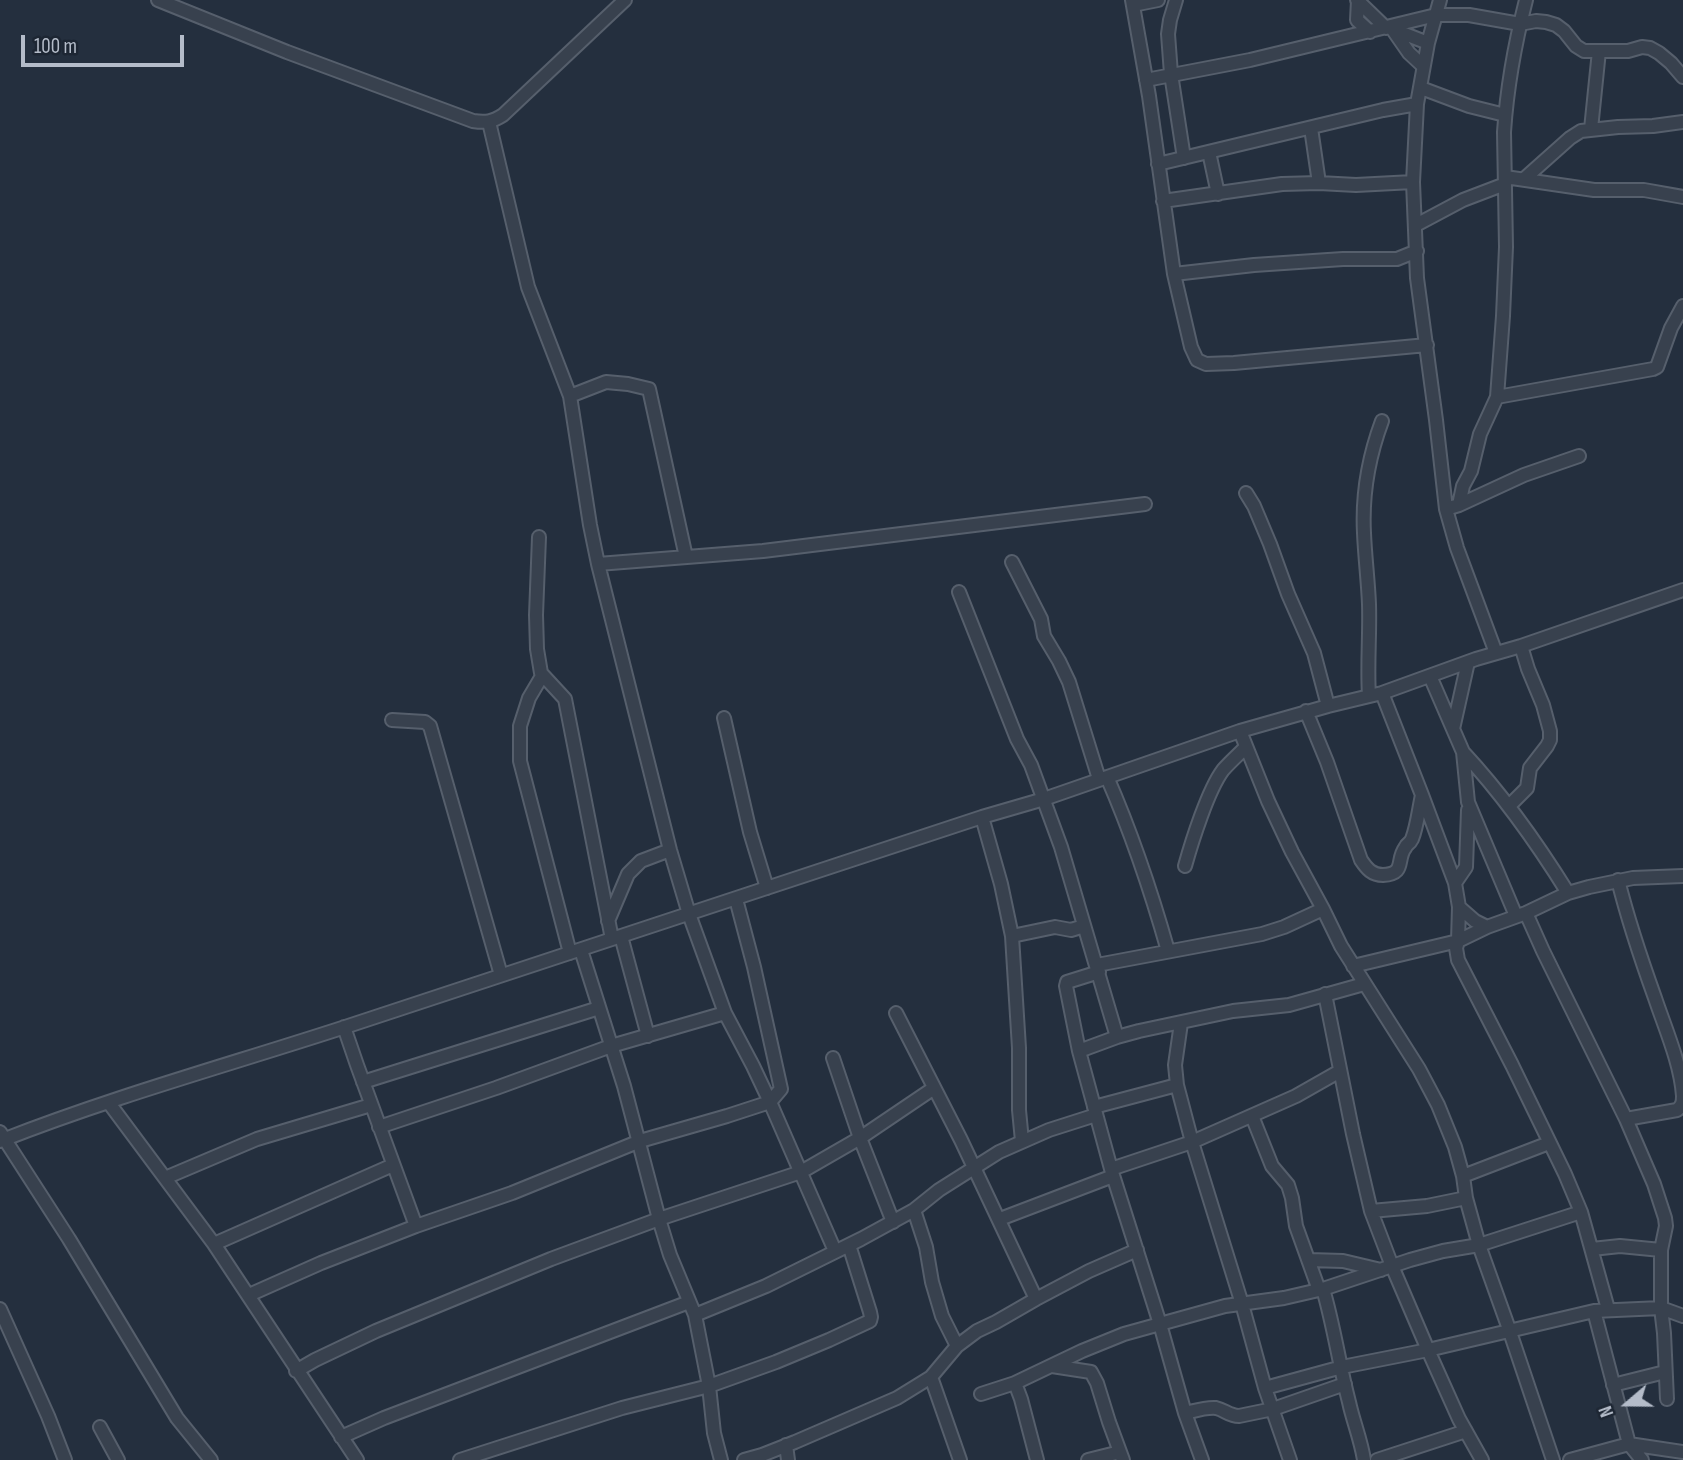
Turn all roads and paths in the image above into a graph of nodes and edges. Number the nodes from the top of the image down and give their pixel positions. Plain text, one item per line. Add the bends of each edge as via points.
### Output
1 (158, 0) edge
2 (625, 0) edge
3 (1158, 0) edge
4 (1177, 0) edge
5 (1440, 0) edge
6 (1526, 0) edge
7 (1358, 1) edge
8 (1132, 3) edge
9 (1436, 15) junction
10 (1520, 24) junction
11 (1389, 29) junction
12 (1370, 32) junction
13 (1428, 43) junction
14 (1599, 51) junction
15 (1423, 66) junction
16 (1171, 74) junction
17 (1683, 77) edge
18 (1146, 80) junction
19 (1421, 88) junction
20 (1417, 104) junction
21 (1505, 115) junction
22 (489, 122) junction
23 (1683, 122) edge
24 (1311, 128) junction
25 (1591, 129) junction
26 (1209, 152) junction
27 (1184, 158) junction
28 (1158, 164) junction
29 (1524, 179) junction
30 (1413, 182) junction
31 (1319, 183) junction
32 (1505, 186) junction
33 (1218, 194) junction
34 (1683, 197) edge
35 (1163, 201) junction
36 (1416, 226) junction
37 (1416, 251) junction
38 (1397, 259) junction
39 (1174, 274) junction
40 (1417, 278) junction
41 (1683, 306) edge
42 (1427, 345) junction
43 (570, 396) junction
44 (1497, 397) junction
45 (1382, 421) dead end
46 (1579, 456) dead end
47 (1246, 493) dead end
48 (1145, 504) dead end
49 (1452, 507) junction
50 (539, 537) dead end
51 (686, 557) junction
52 (1012, 562) dead end
53 (598, 564) junction
54 (1683, 590) edge
55 (959, 592) dead end
56 (1521, 646) junction
57 (1496, 653) junction
58 (1468, 662) junction
59 (542, 676) junction
60 (1430, 676) junction
61 (1375, 695) junction
62 (1328, 706) junction
63 (1306, 711) junction
64 (724, 718) dead end
65 (392, 720) dead end
66 (1453, 729) junction
67 (1240, 731) junction
68 (1246, 747) junction
69 (1463, 752) junction
70 (1103, 778) junction
71 (1422, 795) junction
72 (1044, 799) junction
73 (1468, 802) junction
74 (1509, 806) junction
75 (982, 817) junction
76 (670, 850) junction
77 (1185, 866) dead end
78 (1682, 874) edge
79 (1618, 880) junction
80 (1455, 883) junction
81 (767, 888) junction
82 (1568, 893) junction
83 (736, 899) junction
84 (1459, 907) junction
85 (1323, 909) junction
86 (689, 914) junction
87 (1521, 915) junction
88 (608, 921) junction
89 (1084, 926) junction
90 (1487, 927) junction
91 (1012, 936) junction
92 (617, 937) junction
93 (1458, 941) junction
94 (576, 951) junction
95 (1168, 951) junction
96 (1353, 966) junction
97 (1098, 968) junction
98 (501, 975) junction
99 (1364, 984) junction
100 (1325, 994) junction
101 (599, 1009) junction
102 (725, 1013) junction
103 (896, 1013) dead end
104 (1181, 1023) junction
105 (344, 1027) junction
106 (648, 1036) junction
107 (1117, 1037) junction
108 (611, 1046) junction
109 (1079, 1051) junction
110 (833, 1058) dead end
111 (1340, 1071) junction
112 (363, 1082) junction
113 (1177, 1085) junction
114 (934, 1088) junction
115 (109, 1102) junction
116 (770, 1102) junction
117 (371, 1105) junction
118 (1095, 1111) junction
119 (1252, 1116) junction
120 (1626, 1119) junction
121 (379, 1127) junction
122 (1, 1137) edge
123 (860, 1138) junction
124 (640, 1141) junction
125 (1022, 1141) junction
126 (1192, 1142) junction
127 (1549, 1143) junction
128 (393, 1165) junction
129 (974, 1167) junction
130 (801, 1172) junction
131 (1112, 1173) junction
132 (1463, 1176) junction
133 (165, 1178) junction
134 (1466, 1198) junction
135 (914, 1210) junction
136 (1371, 1211) junction
137 (1581, 1212) junction
138 (659, 1219) junction
139 (1000, 1219) junction
140 (893, 1222) junction
141 (416, 1226) junction
142 (214, 1244) junction
143 (849, 1245) junction
144 (1479, 1245) junction
145 (1592, 1249) junction
146 (1136, 1250) junction
147 (1661, 1250) junction
148 (835, 1251) junction
149 (1309, 1260) junction
150 (1387, 1268) junction
151 (1321, 1289) junction
152 (248, 1296) junction
153 (1036, 1299) junction
154 (689, 1302) junction
155 (1242, 1304) junction
156 (1661, 1308) junction
157 (0, 1309) edge
158 (1608, 1309) junction
159 (1594, 1311) junction
160 (695, 1315) junction
161 (1683, 1316) edge
162 (1160, 1324) junction
163 (1509, 1329) junction
164 (957, 1346) junction
165 (1428, 1350) junction
166 (1051, 1366) junction
167 (1342, 1367) junction
168 (296, 1371) junction
169 (1665, 1372) junction
170 (931, 1377) junction
171 (1015, 1383) junction
172 (1345, 1384) junction
173 (1614, 1385) junction
174 (709, 1386) junction
175 (1265, 1388) junction
176 (981, 1394) dead end
177 (1667, 1399) dead end
178 (1273, 1409) junction
179 (1185, 1413) junction
180 (100, 1427) dead end
181 (1465, 1431) junction
182 (341, 1437) junction
183 (1629, 1444) junction
184 (786, 1445) junction
185 (1683, 1451) edge
186 (1121, 1456) edge
187 (65, 1460) edge
188 (118, 1460) edge
189 (211, 1460) edge
190 (357, 1460) edge
191 (460, 1460) edge
192 (721, 1460) edge
193 (744, 1460) edge
194 (788, 1460) edge
195 (960, 1460) edge
196 (1037, 1460) edge
197 (1088, 1460) edge
198 (1202, 1460) edge
199 (1290, 1460) edge
200 (1364, 1460) edge
201 (1377, 1460) edge
202 (1482, 1460) edge
203 (1553, 1460) edge
204 (1570, 1460) edge
205 (1643, 1460) edge

1 - 22 street via 473,121
2 - 22 street via 503,116
3 - 8 street
4 - 16 street via 1168,29
5 - 9 street
6 - 10 street
7 - 11 street
7 - 12 street via 1357,20
8 - 18 street
9 - 10 street via 1469,15
9 - 11 street
9 - 13 street
10 - 14 street via 1556,24 1576,46
10 - 21 street
11 - 12 street
11 - 13 street
11 - 15 street
12 - 16 street
13 - 15 street
14 - 17 street via 1650,48
14 - 25 street
15 - 19 street
16 - 18 street
16 - 27 street
18 - 28 street
19 - 20 street
19 - 21 street
20 - 24 street
20 - 30 street
21 - 32 street
22 - 43 street via 528,287
23 - 25 street
24 - 26 street
24 - 31 street
25 - 29 street via 1576,133
26 - 27 street
26 - 33 street
27 - 28 street
28 - 35 street
29 - 32 street
29 - 34 street
30 - 31 street
30 - 36 street
31 - 33 street
32 - 36 street via 1442,210
32 - 44 street
33 - 35 street
35 - 39 street
36 - 37 street
37 - 38 street
37 - 40 street
38 - 39 street via 1266,264
38 - 40 street
39 - 42 street via 1194,357 1201,363
40 - 42 street
41 - 44 street via 1653,369
42 - 49 street
43 - 51 street via 606,382 649,389
43 - 53 street
44 - 49 street via 1480,434 1471,471
45 - 61 street via 1364,506 1367,676
46 - 49 street
47 - 62 street via 1314,653
48 - 51 street
49 - 57 street via 1457,548
50 - 59 street via 536,615
51 - 53 street
52 - 70 street via 1069,682
53 - 76 street
54 - 56 street
55 - 72 street
56 - 57 street
56 - 74 street via 1550,731 1530,768 1527,788
57 - 58 street
58 - 60 street
58 - 66 street
59 - 88 street via 565,699
59 - 94 street via 520,726 520,761
60 - 61 street
60 - 66 street
61 - 62 street
61 - 71 street
62 - 63 street
63 - 67 street
63 - 71 street via 1367,870 1377,874 1397,871 1403,849 1412,839
64 - 81 street
65 - 98 street via 429,726
66 - 69 street
67 - 68 street
67 - 70 street
68 - 77 street via 1217,781
68 - 85 street via 1292,852
69 - 73 street
69 - 74 street
70 - 72 street
70 - 95 street via 1135,843
71 - 80 street
72 - 75 street
72 - 89 street
73 - 80 street via 1467,859
73 - 87 street via 1487,852
74 - 82 street
75 - 81 street
75 - 91 street
76 - 86 street
76 - 88 street via 641,861 628,874
78 - 79 street
79 - 82 street
79 - 120 street via 1683,1095 1677,1110
80 - 84 street
81 - 83 street
82 - 87 street
83 - 86 street
83 - 116 street via 781,1089
84 - 90 street
84 - 93 street
85 - 95 street via 1262,934
85 - 96 street
86 - 92 street
86 - 102 street
87 - 90 street
87 - 120 street
88 - 92 street
89 - 91 street
89 - 97 street
90 - 93 street
91 - 125 street
92 - 94 street
92 - 106 street
93 - 96 street
93 - 127 street via 1456,953 1462,971
94 - 98 street
94 - 101 street
95 - 97 street
96 - 99 street
97 - 107 street
97 - 109 street via 1066,986
98 - 105 street
99 - 100 street
99 - 132 street via 1438,1105
100 - 104 street via 1289,1005
100 - 111 street
101 - 108 street
101 - 112 street
102 - 106 street
102 - 116 street
103 - 114 street
104 - 107 street
104 - 113 street
105 - 112 street
105 - 115 street
106 - 108 street
107 - 109 street
108 - 121 street
108 - 124 street
109 - 118 street
110 - 123 street
111 - 119 street
111 - 136 street
112 - 117 street
113 - 118 street
113 - 126 street
114 - 123 street
114 - 129 street
115 - 122 street
115 - 133 street
116 - 124 street
116 - 130 street
117 - 121 street
117 - 133 street via 257,1139
118 - 125 street
118 - 131 street
119 - 126 street
119 - 149 street via 1272,1166 1288,1185
120 - 147 street via 1665,1217
121 - 128 street
122 - 189 street via 177,1418
123 - 130 street
123 - 140 street
124 - 138 street
124 - 141 street
125 - 129 street
126 - 131 street
126 - 155 street
127 - 132 street
127 - 137 street
128 - 141 street
128 - 142 street
129 - 135 street
129 - 139 street
130 - 138 street
130 - 148 street
131 - 139 street
131 - 146 street
132 - 134 street
133 - 142 street
134 - 136 street
134 - 144 street
135 - 140 street
135 - 164 street via 942,1316
136 - 150 street
137 - 144 street
137 - 145 street
138 - 154 street
138 - 168 street via 376,1331
139 - 153 street
140 - 143 street
141 - 152 street
142 - 152 street
143 - 148 street
143 - 174 street via 870,1321
144 - 150 street
144 - 163 street
145 - 147 street
145 - 158 street
146 - 153 street
146 - 162 street
147 - 156 street
148 - 160 street
149 - 150 street
149 - 151 street
150 - 151 street
150 - 165 street
151 - 155 street
151 - 167 street
152 - 168 street
153 - 164 street
154 - 160 street
154 - 182 street
155 - 162 street
155 - 175 street
156 - 158 street
156 - 161 street
156 - 169 street
157 - 187 street
158 - 159 street
159 - 163 street
159 - 173 street
160 - 174 street
162 - 166 street via 1101,1342
162 - 179 street
163 - 165 street
163 - 203 street
164 - 170 street
165 - 167 street
165 - 181 street
166 - 171 street
166 - 186 street via 1091,1372
167 - 172 street
167 - 175 street
168 - 182 street
169 - 173 street
169 - 177 street
170 - 184 street via 883,1405
170 - 195 street
171 - 176 street
171 - 196 street
172 - 178 street
172 - 200 street
173 - 183 street
174 - 191 street via 622,1408
174 - 192 street
175 - 178 street
178 - 179 street via 1233,1416 1211,1408
178 - 199 street
179 - 198 street
180 - 188 street
181 - 201 street
181 - 202 street
182 - 190 street
183 - 185 street
183 - 204 street
183 - 205 street
184 - 193 street
184 - 194 street
186 - 197 street

